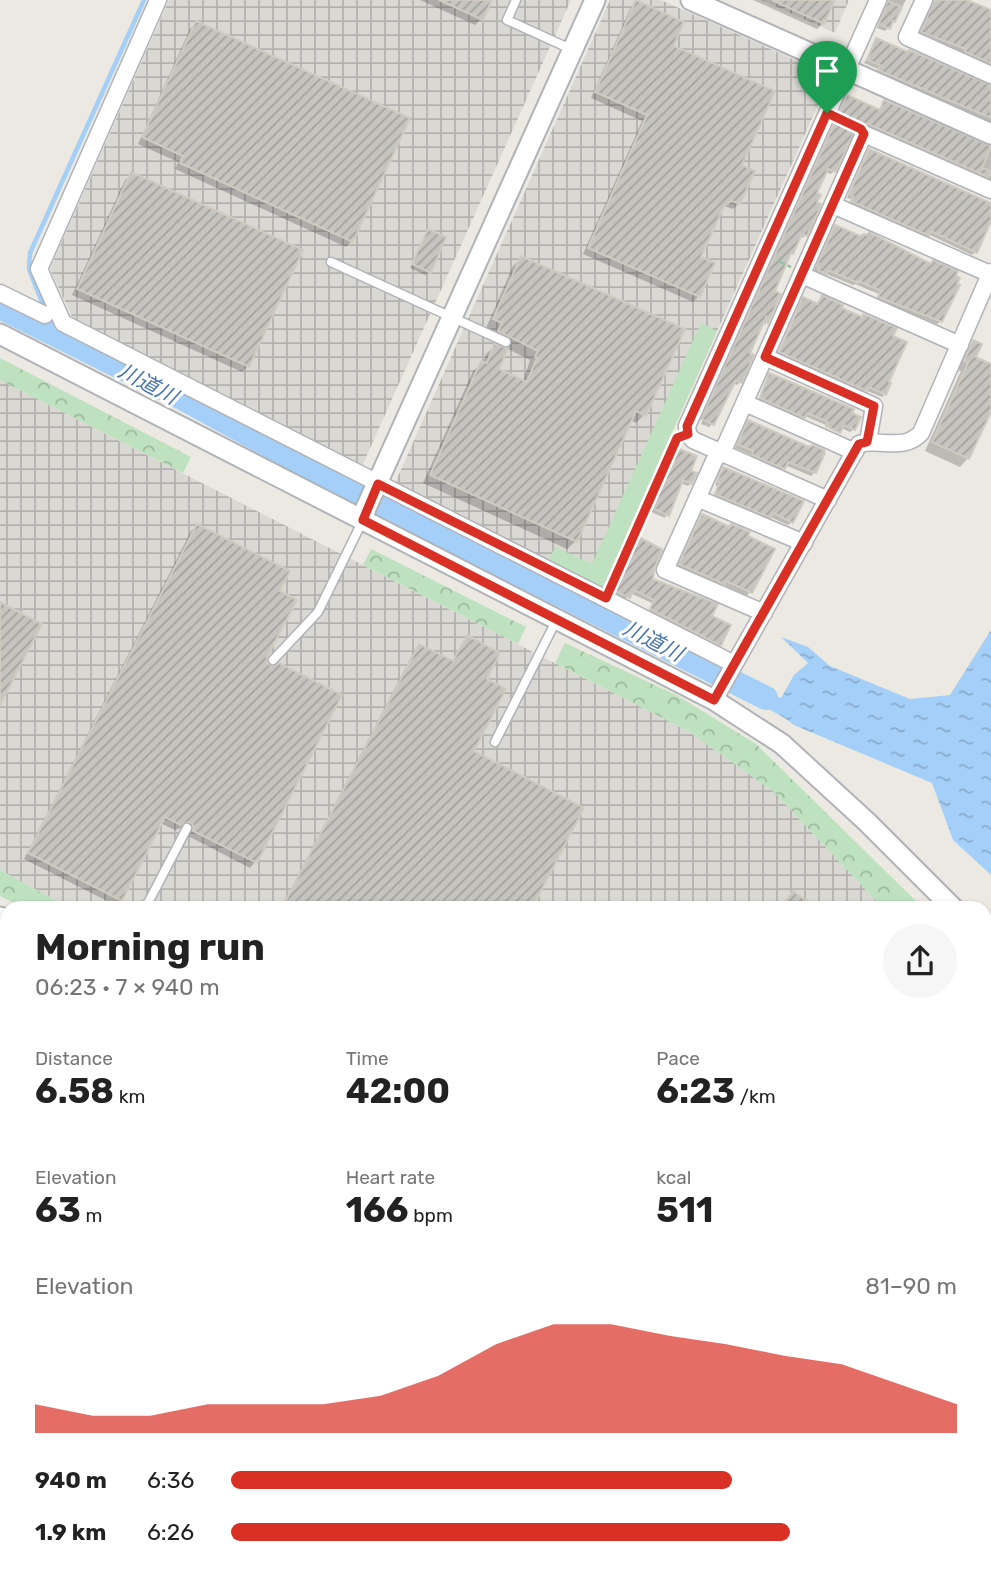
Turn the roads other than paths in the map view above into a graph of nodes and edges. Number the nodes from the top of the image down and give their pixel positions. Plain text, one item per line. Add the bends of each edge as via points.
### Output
1 (158, 0) edge
2 (516, 0) edge
3 (595, 0) edge
4 (691, 0) edge
5 (878, 0) edge
6 (924, 0) edge
7 (573, 50) junction
8 (847, 69) junction
9 (991, 75) edge
10 (991, 134) edge
11 (991, 190) edge
12 (833, 205) junction
13 (331, 262) dead end
14 (803, 274) junction
15 (989, 280) edge
16 (0, 293) edge
17 (45, 315) dead end
18 (453, 318) junction
19 (0, 334) edge
20 (506, 342) dead end
21 (960, 345) junction
22 (765, 357) junction
23 (745, 403) junction
24 (861, 447) junction
25 (720, 453) junction
26 (377, 486) junction
27 (697, 498) junction
28 (828, 500) junction
29 (365, 514) junction
30 (804, 543) junction
31 (764, 613) junction
32 (557, 618) junction
33 (273, 660) dead end
34 (733, 666) junction
35 (717, 694) junction
36 (495, 742) dead end
37 (187, 828) dead end
38 (149, 901) edge
39 (946, 901) edge

1 - 26 street via 39,269 63,323
2 - 7 lane via 506,20
3 - 7 street
4 - 8 street
5 - 8 street
6 - 9 street via 907,37
7 - 18 street
8 - 10 street
8 - 25 street via 687,426 693,440
11 - 12 street via 864,134
12 - 14 street
12 - 15 street
13 - 18 lane
14 - 21 street
14 - 22 street
15 - 21 street
16 - 17 street
18 - 20 lane
18 - 26 street
19 - 29 street
21 - 24 street via 918,436 903,445
22 - 23 street
22 - 24 street via 874,406
23 - 24 street
23 - 25 street
24 - 28 street
25 - 27 street
25 - 28 street
26 - 29 street
26 - 34 street
27 - 30 street
27 - 31 street via 665,569
28 - 30 street
29 - 32 street
29 - 33 lane via 318,612
30 - 31 street
31 - 34 street
32 - 35 street
32 - 36 lane
34 - 35 street
35 - 39 street via 782,744
37 - 38 lane

